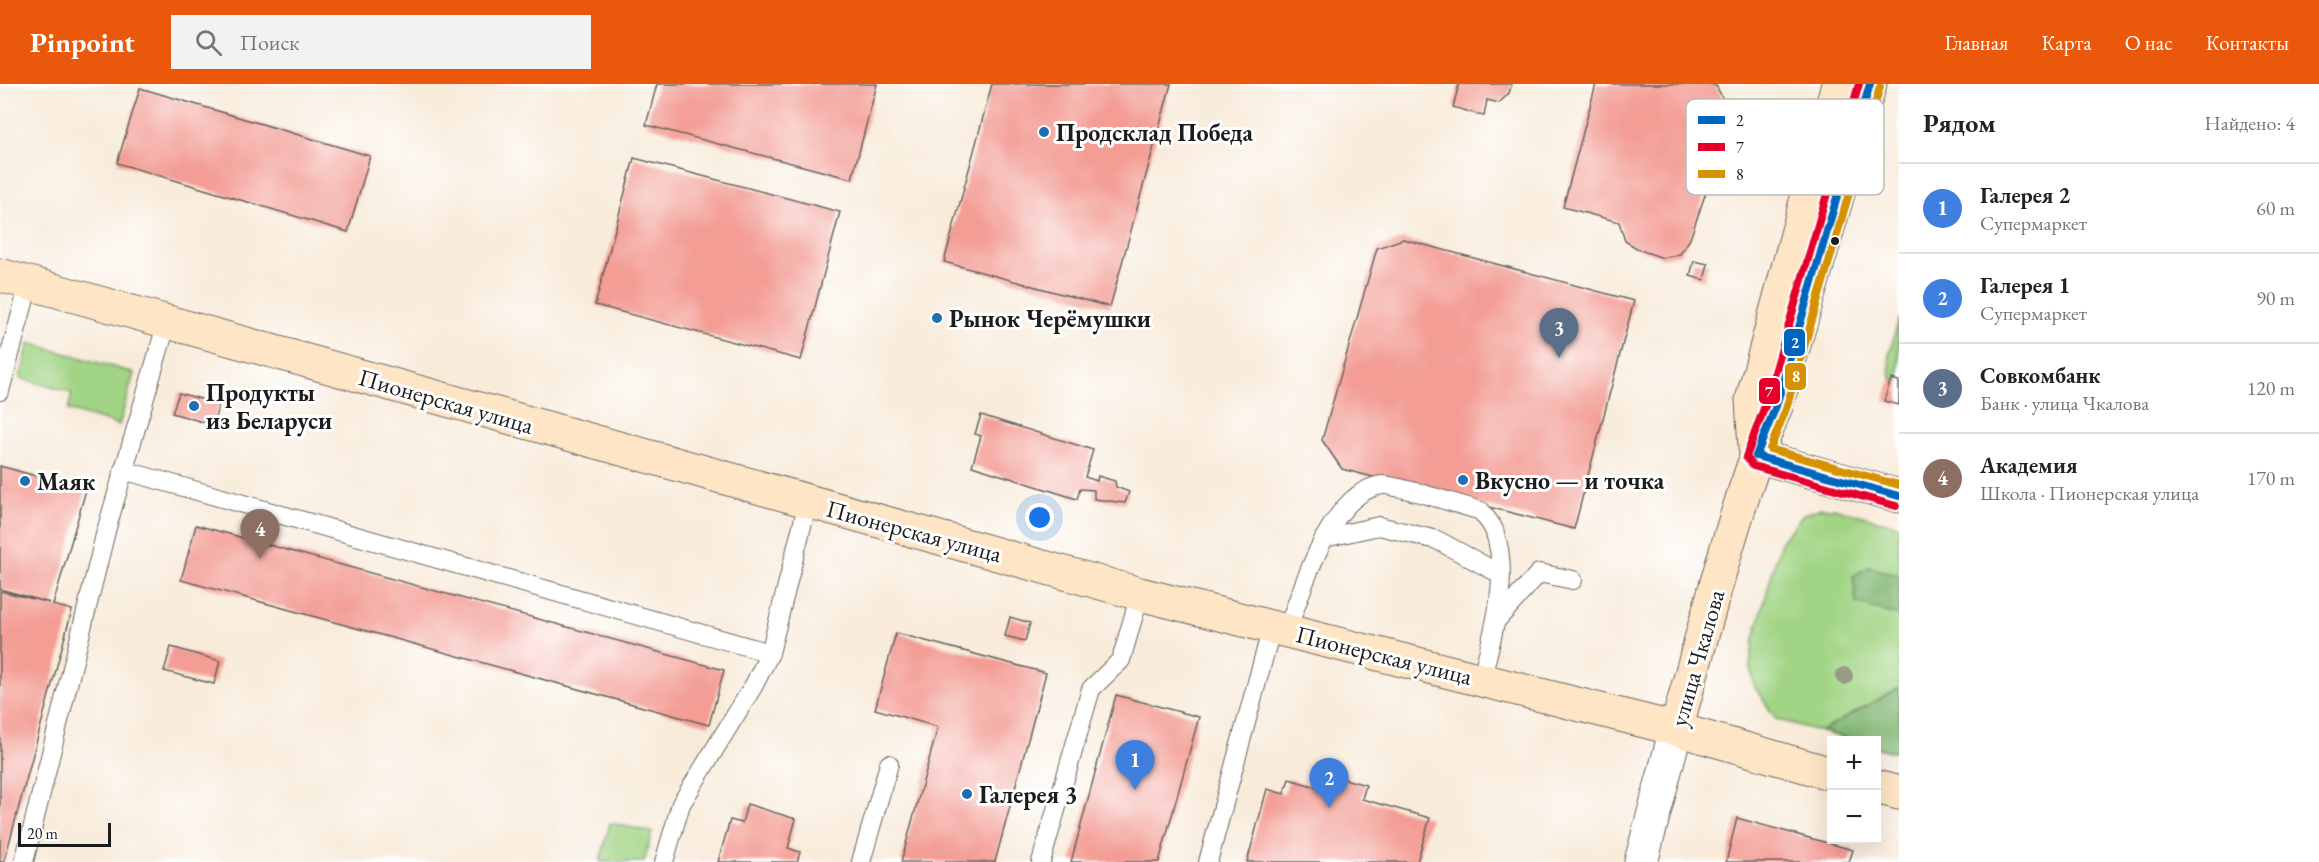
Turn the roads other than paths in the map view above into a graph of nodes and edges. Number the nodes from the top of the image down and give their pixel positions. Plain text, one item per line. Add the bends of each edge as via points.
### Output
1 (1838, 84) edge
2 (1870, 84) edge
3 (1834, 99) edge
4 (1866, 99) edge
5 (1808, 195) edge
6 (1838, 195) edge
7 (15, 280) edge
8 (167, 322) junction
9 (0, 391) edge
10 (1756, 456) junction
11 (123, 470) junction
12 (1899, 496) edge
13 (808, 502) junction
14 (1324, 538) junction
15 (1500, 574) junction
16 (1573, 580) dead end
17 (1140, 594) junction
18 (1496, 621) junction
19 (1280, 629) junction
20 (770, 653) junction
21 (1480, 680) junction
22 (1676, 729) junction
23 (889, 764) dead end
24 (1827, 773) edge
25 (1881, 788) edge
26 (1899, 793) edge
27 (24, 862) edge
28 (664, 862) edge
29 (861, 862) edge
30 (1041, 862) edge
31 (1208, 862) edge
32 (1641, 862) edge

1 - 3 main road, улица Чкалова
2 - 4 main road, улица Чкалова
5 - 10 main road, улица Чкалова via 1752,400
6 - 10 main road, улица Чкалова via 1776,406
7 - 8 main road, Пионерская улица
7 - 9 lane
8 - 11 lane
8 - 13 main road, Пионерская улица
10 - 12 main road
10 - 22 main road, улица Чкалова
11 - 20 lane
11 - 27 lane
13 - 17 main road, Пионерская улица
13 - 20 lane
14 - 15 lane via 1379,526 1437,540
14 - 15 lane via 1361,494 1383,485 1481,511 1494,529
14 - 19 lane
15 - 18 lane
16 - 18 lane via 1539,573
17 - 19 main road, Пионерская улица
17 - 30 lane via 1121,660 1091,689
18 - 21 lane
19 - 21 main road, Пионерская улица
19 - 31 lane
20 - 28 lane via 681,804
21 - 22 main road, Пионерская улица
22 - 24 main road, Пионерская улица
22 - 32 street, улица Чкалова
23 - 29 lane
25 - 26 main road

